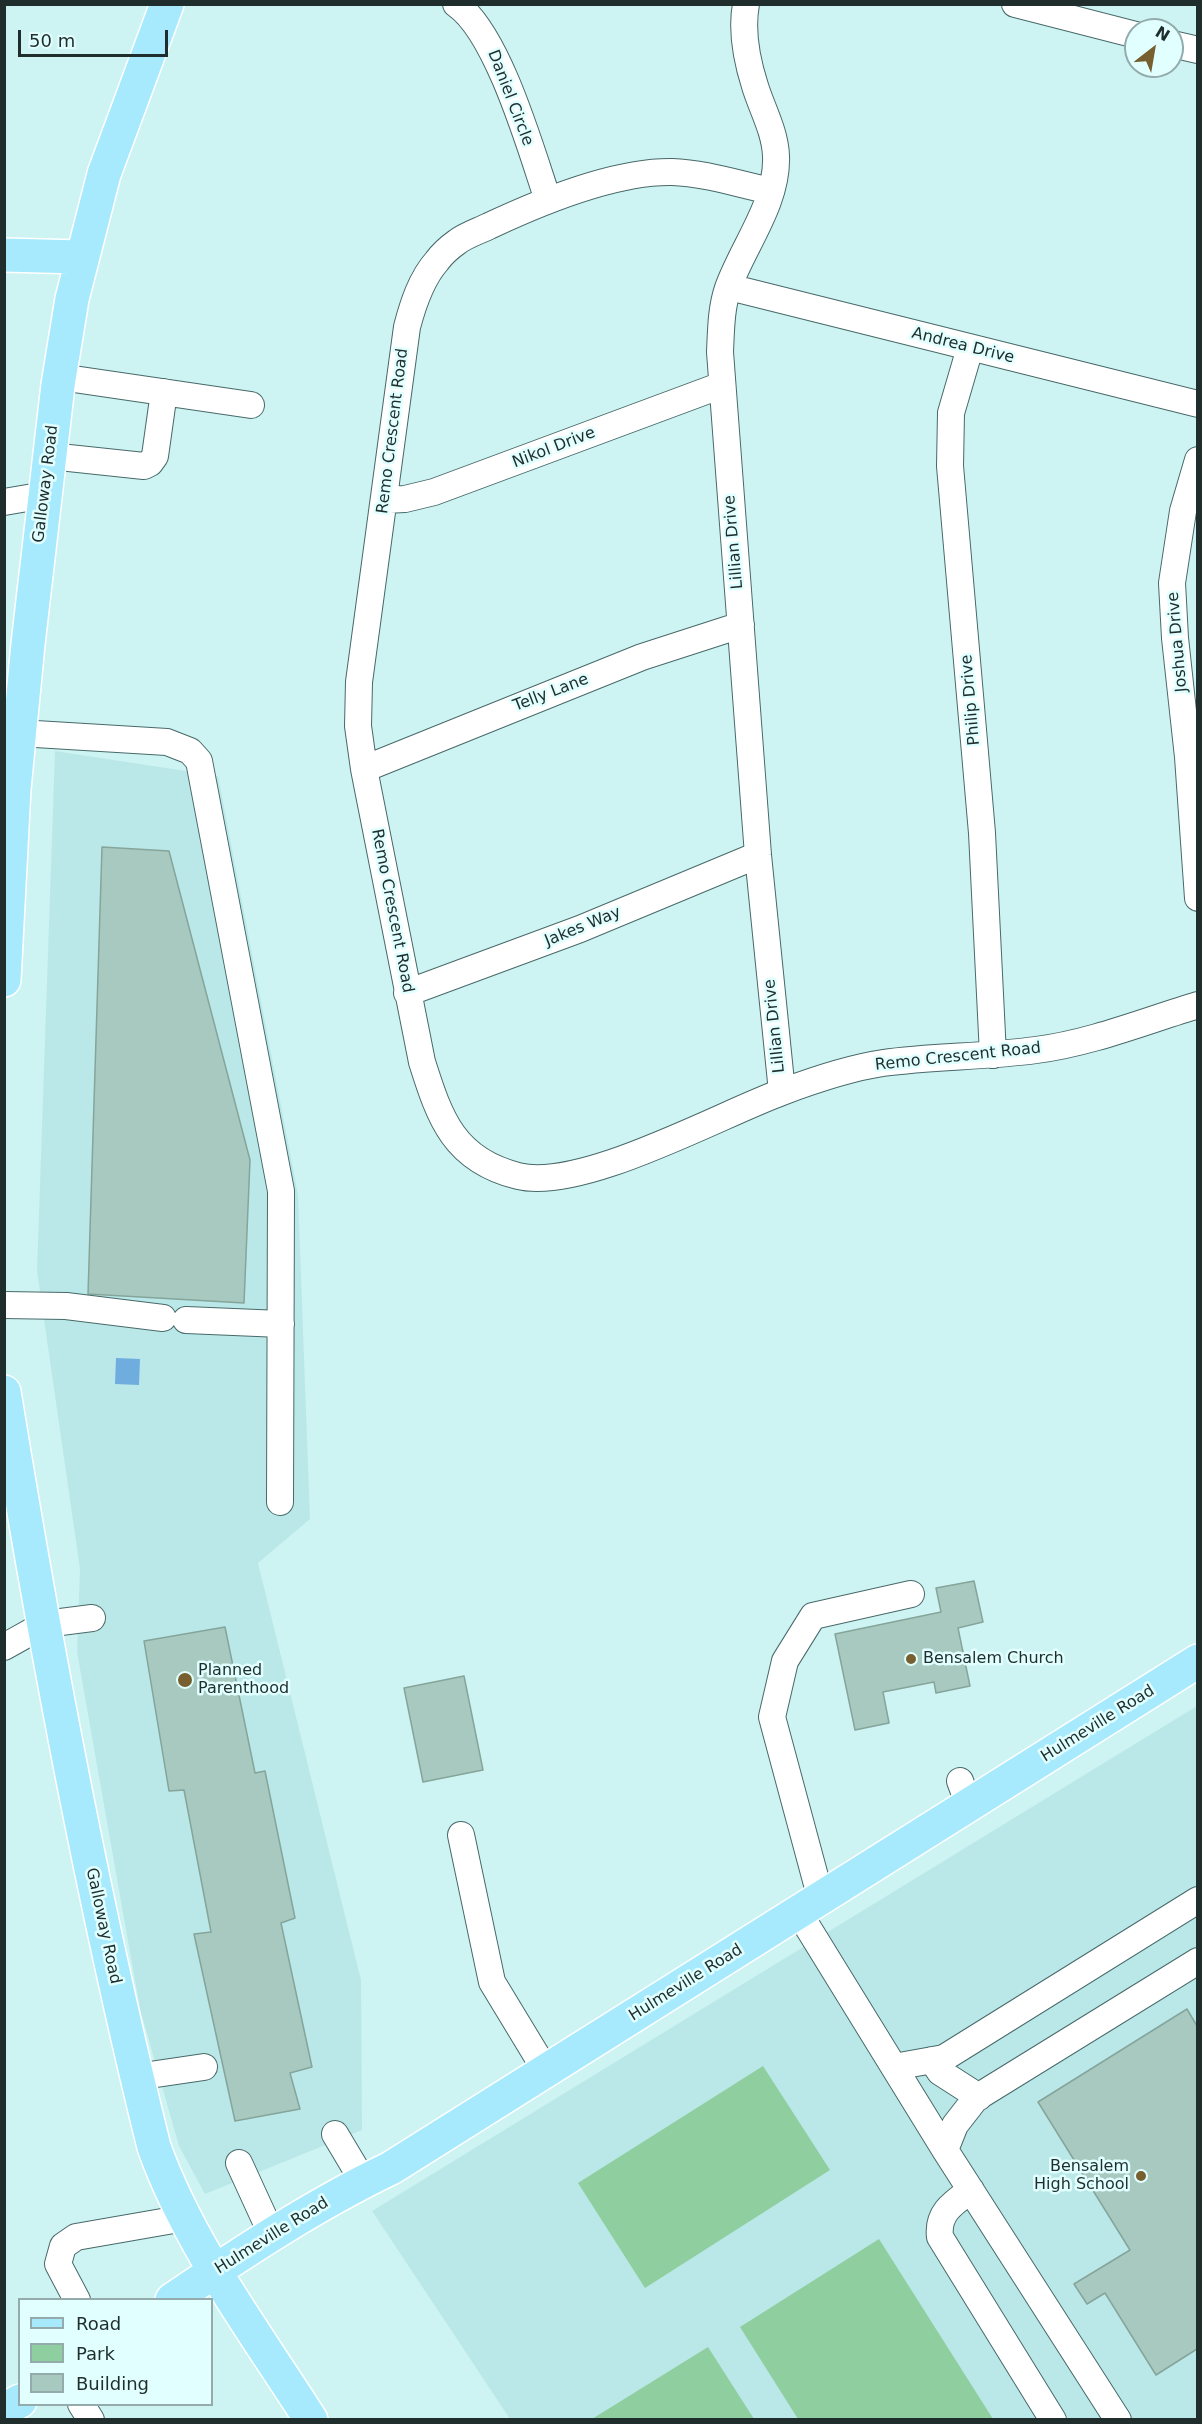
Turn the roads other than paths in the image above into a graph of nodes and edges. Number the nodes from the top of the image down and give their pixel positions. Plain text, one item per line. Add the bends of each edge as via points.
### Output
1 (167, 4) edge
2 (456, 4) edge
3 (746, 4) edge
4 (1015, 4) edge
5 (1059, 10) edge
6 (1124, 31) edge
7 (771, 191) junction
8 (548, 200) junction
9 (4, 255) edge
10 (81, 257) junction
11 (729, 287) junction
12 (970, 348) junction
13 (60, 377) junction
14 (722, 385) junction
15 (164, 392) junction
16 (1197, 404) edge
17 (251, 405) dead end
18 (50, 456) junction
19 (1197, 460) edge
20 (45, 495) junction
21 (384, 500) junction
22 (4, 502) edge
23 (741, 625) junction
24 (19, 733) junction
25 (1193, 757) edge
26 (364, 769) junction
27 (758, 855) junction
28 (1197, 898) edge
29 (5, 974) edge
30 (4, 980) edge
31 (407, 993) junction
32 (1197, 1005) edge
33 (993, 1055) junction
34 (782, 1092) junction
35 (4, 1305) edge
36 (281, 1324) junction
37 (4, 1392) edge
38 (280, 1502) dead end
39 (911, 1594) dead end
40 (93, 1618) dead end
41 (45, 1624) junction
42 (4, 1647) edge
43 (1197, 1661) edge
44 (461, 1835) dead end
45 (1197, 1900) edge
46 (810, 1906) junction
47 (1197, 1961) edge
48 (932, 2060) junction
49 (204, 2067) dead end
50 (894, 2067) junction
51 (546, 2071) junction
52 (136, 2077) junction
53 (979, 2097) junction
54 (335, 2134) dead end
55 (945, 2150) junction
56 (239, 2163) dead end
57 (363, 2181) junction
58 (971, 2190) junction
59 (185, 2218) junction
60 (272, 2235) junction
61 (216, 2271) junction
62 (76, 2298) edge
63 (175, 2298) edge
64 (18, 2402) edge
65 (82, 2406) edge
66 (4, 2410) edge
67 (91, 2420) edge
68 (311, 2420) edge
69 (1053, 2420) edge
70 (1118, 2420) edge

1 - 10 main road, Galloway Road via 104,174
2 - 8 street, Daniel Circle via 487,40
3 - 7 street, Lillian Drive via 747,54 776,156
4 - 5 street
5 - 6 street
7 - 8 street, Remo Crescent Road via 671,172 611,181
7 - 11 street, Lillian Drive
8 - 21 street, Remo Crescent Road via 456,242 425,276 407,327
9 - 10 main road
10 - 13 main road, Galloway Road
11 - 12 street, Andrea Drive
11 - 14 street, Lillian Drive via 722,320
12 - 16 street, Andrea Drive
12 - 33 street, Philip Drive via 951,413 950,466 982,833
13 - 15 street
13 - 18 main road, Galloway Road
14 - 21 street, Nikol Drive via 434,492
14 - 23 street, Lillian Drive
15 - 17 street
15 - 18 street via 155,456 150,463 144,466
18 - 20 main road, Galloway Road
19 - 25 street, Joshua Drive via 1173,583 1175,638
20 - 22 street
20 - 24 main road, Galloway Road
21 - 26 street, Remo Crescent Road via 359,682 358,726
23 - 26 street, Telly Lane via 631,662
23 - 27 street, Lillian Drive
24 - 29 main road, Galloway Road
24 - 36 street via 167,742 190,751 199,760 282,1191
25 - 28 street, Joshua Drive
26 - 31 street, Remo Crescent Road
27 - 31 street, Jakes Way via 580,929
27 - 34 street, Lillian Drive
29 - 30 main road, Galloway Road
31 - 34 street, Remo Crescent Road via 422,1062 448,1131 477,1160 518,1176 540,1179 579,1172 641,1151
32 - 33 street, Remo Crescent Road via 1083,1040
33 - 34 street, Remo Crescent Road via 882,1064 838,1073
35 - 36 street via 66,1306 175,1319
36 - 38 street
37 - 41 main road, Galloway Road
39 - 46 street via 813,1616 785,1661 772,1717
40 - 41 street
41 - 42 street
41 - 52 main road, Galloway Road via 95,1889
43 - 46 main road, Hulmeville Road via 964,1793
44 - 51 street via 492,1982
45 - 48 street via 944,2058
46 - 50 street
46 - 51 main road, Hulmeville Road
47 - 53 street
48 - 50 street
48 - 53 street via 940,2072
49 - 52 street
50 - 55 street
51 - 57 main road, Hulmeville Road via 391,2168
52 - 59 main road, Galloway Road via 154,2147
53 - 55 street via 955,2125
54 - 57 street
55 - 58 street
56 - 60 street
57 - 60 main road, Hulmeville Road
58 - 69 street via 944,2213 938,2226 939,2237
58 - 70 street
59 - 61 main road, Galloway Road
59 - 62 street via 76,2237 63,2246 58,2264
60 - 61 main road, Hulmeville Road
61 - 63 main road, Hulmeville Road
61 - 68 main road, Galloway Road
64 - 66 main road
65 - 67 street

